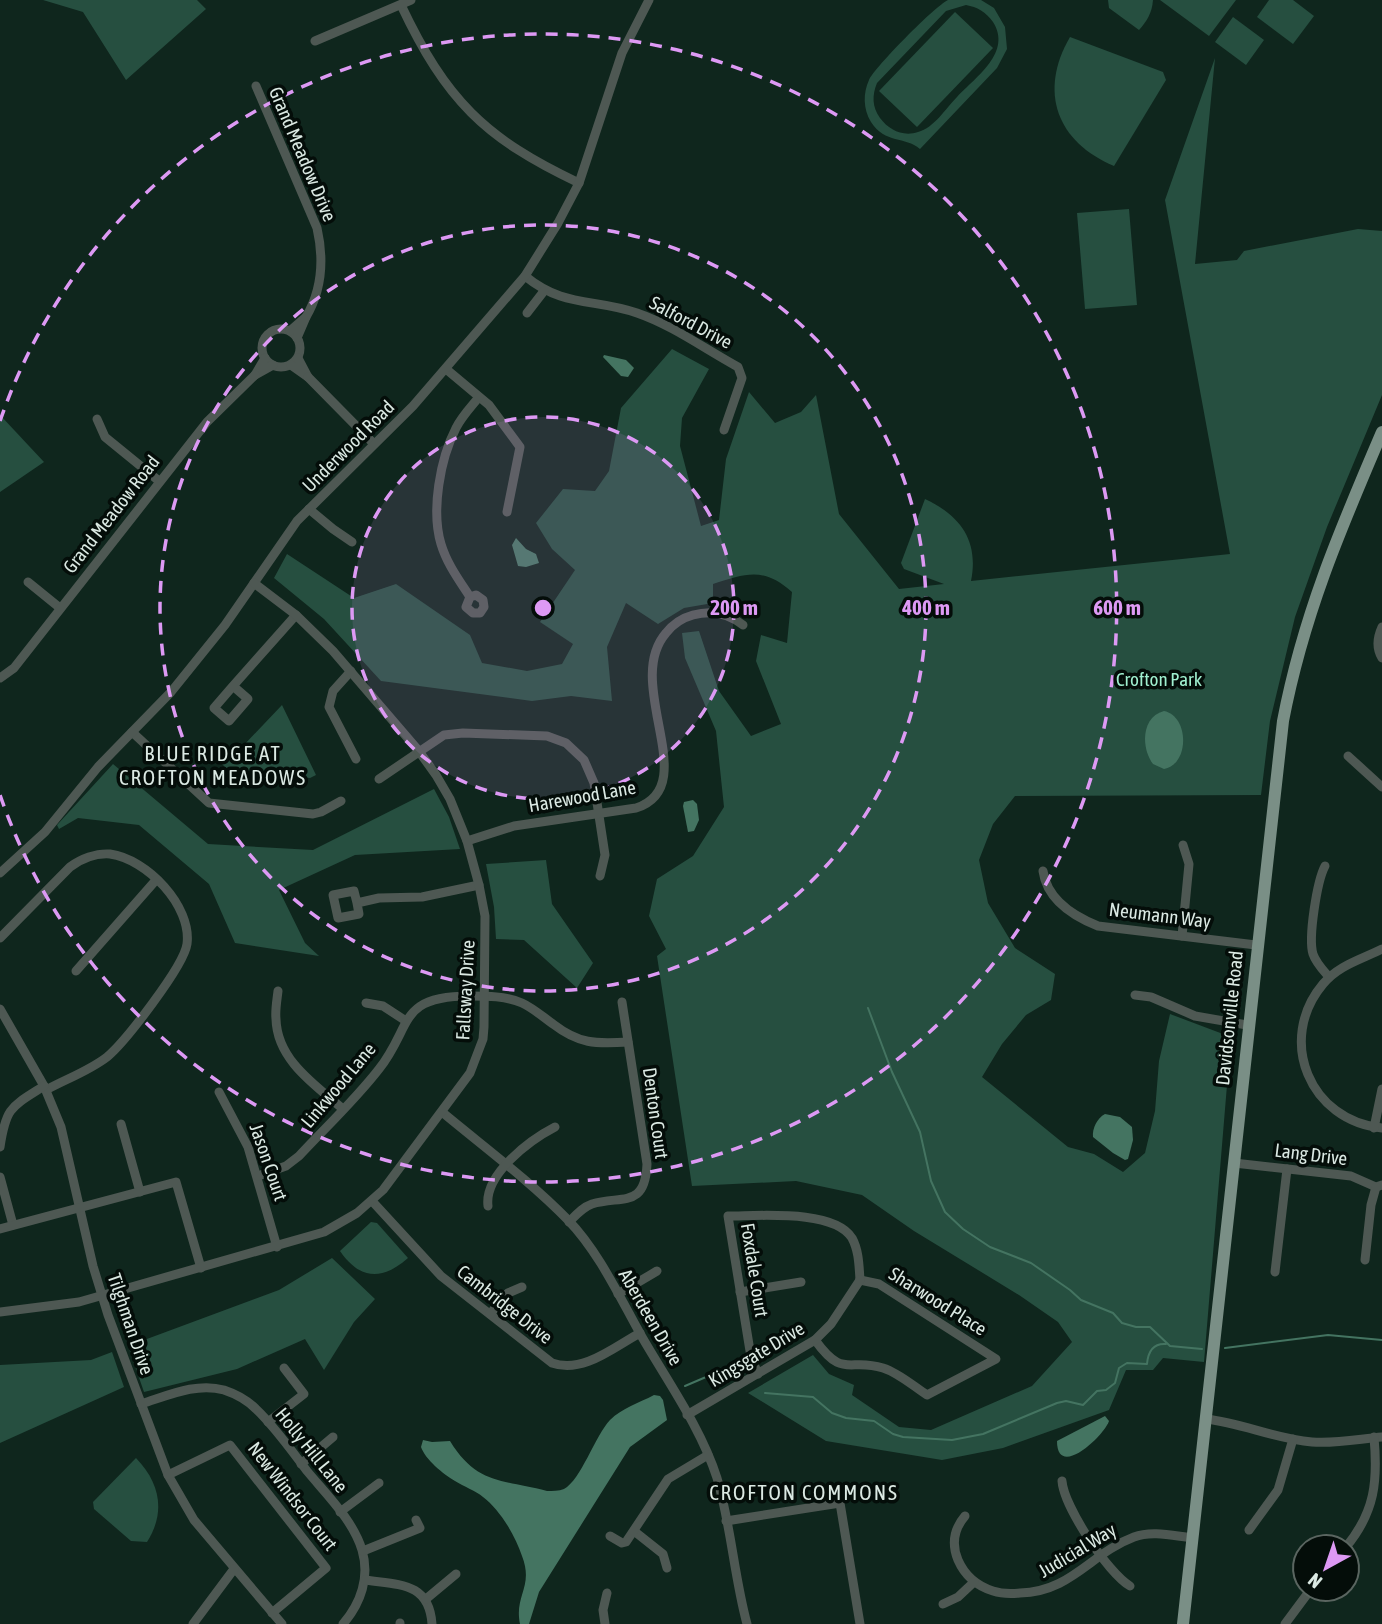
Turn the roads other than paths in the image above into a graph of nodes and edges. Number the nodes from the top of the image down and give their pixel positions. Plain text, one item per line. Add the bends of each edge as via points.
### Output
1 (411, 0) edge
2 (649, 0) edge
3 (401, 5) junction
4 (314, 41) dead end
5 (256, 86) dead end
6 (579, 183) junction
7 (524, 276) junction
8 (544, 291) junction
9 (527, 313) dead end
10 (293, 335) junction
11 (265, 358) junction
12 (294, 362) junction
13 (273, 365) junction
14 (446, 369) junction
15 (255, 375) junction
16 (479, 397) junction
17 (97, 419) dead end
18 (724, 430) dead end
19 (1382, 432) edge
20 (374, 444) junction
21 (159, 481) junction
22 (309, 509) junction
23 (507, 512) dead end
24 (352, 542) dead end
25 (28, 582) dead end
26 (254, 583) junction
27 (470, 597) dead end
28 (60, 608) junction
29 (296, 615) junction
30 (743, 625) dead end
31 (1382, 627) edge
32 (1382, 658) edge
33 (351, 671) junction
34 (0, 678) edge
35 (233, 686) dead end
36 (132, 732) junction
37 (418, 750) junction
38 (1348, 756) dead end
39 (356, 759) dead end
40 (379, 779) dead end
41 (1382, 787) edge
42 (341, 801) dead end
43 (599, 813) junction
44 (467, 841) junction
45 (1183, 845) dead end
46 (1325, 866) dead end
47 (1043, 871) dead end
48 (0, 873) edge
49 (600, 876) dead end
50 (156, 880) junction
51 (479, 885) junction
52 (357, 903) dead end
53 (1182, 936) junction
54 (0, 938) edge
55 (1256, 945) junction
56 (1382, 949) edge
57 (76, 971) dead end
58 (1329, 977) junction
59 (278, 991) dead end
60 (1135, 995) dead end
61 (485, 996) junction
62 (622, 1002) dead end
63 (366, 1003) dead end
64 (2, 1016) edge
65 (406, 1021) junction
66 (1247, 1025) junction
67 (628, 1042) junction
68 (45, 1088) junction
69 (1382, 1089) edge
70 (219, 1092) dead end
71 (343, 1109) junction
72 (442, 1112) junction
73 (121, 1124) dead end
74 (555, 1127) dead end
75 (1378, 1128) edge
76 (0, 1147) edge
77 (1234, 1163) junction
78 (507, 1166) junction
79 (1287, 1169) junction
80 (258, 1176) junction
81 (0, 1177) edge
82 (1379, 1186) edge
83 (140, 1192) junction
84 (372, 1201) junction
85 (488, 1206) dead end
86 (80, 1208) junction
87 (569, 1222) junction
88 (13, 1225) junction
89 (0, 1228) edge
90 (277, 1247) junction
91 (1365, 1260) dead end
92 (201, 1268) junction
93 (657, 1270) dead end
94 (1275, 1272) dead end
95 (860, 1280) junction
96 (801, 1282) dead end
97 (522, 1287) dead end
98 (740, 1292) junction
99 (618, 1294) junction
100 (102, 1295) junction
101 (0, 1312) edge
102 (490, 1314) junction
103 (640, 1333) junction
104 (815, 1340) junction
105 (284, 1368) dead end
106 (758, 1374) junction
107 (141, 1404) junction
108 (687, 1415) junction
109 (1206, 1419) junction
110 (268, 1422) junction
111 (333, 1437) dead end
112 (1378, 1437) edge
113 (1293, 1439) junction
114 (708, 1455) junction
115 (302, 1464) junction
116 (168, 1475) junction
117 (1062, 1481) dead end
118 (379, 1483) dead end
119 (340, 1512) junction
120 (965, 1516) dead end
121 (416, 1520) dead end
122 (726, 1521) junction
123 (1249, 1530) dead end
124 (634, 1531) junction
125 (1356, 1533) edge
126 (610, 1536) dead end
127 (1192, 1538) junction
128 (363, 1551) junction
129 (1102, 1556) junction
130 (667, 1568) dead end
131 (234, 1569) junction
132 (456, 1574) dead end
133 (365, 1580) junction
134 (974, 1582) junction
135 (1130, 1586) dead end
136 (607, 1593) dead end
137 (739, 1594) junction
138 (426, 1599) junction
139 (1301, 1603) edge
140 (943, 1604) dead end
141 (272, 1613) junction
142 (193, 1624) edge
143 (282, 1624) edge
144 (343, 1624) edge
145 (432, 1624) edge
146 (606, 1624) edge
147 (741, 1624) edge
148 (747, 1624) edge
149 (860, 1624) edge
150 (1183, 1624) edge
151 (1285, 1624) edge

1 - 3 street
2 - 6 street, Underwood Road via 622,53
3 - 4 street
3 - 6 street via 425,54 462,104 506,144
5 - 10 street, Grand Meadow Drive via 319,238 321,258 312,307
6 - 7 street, Underwood Road
7 - 8 street, Salford Drive
7 - 14 street, Underwood Road
8 - 9 street
8 - 18 street, Salford Drive via 639,314 738,367 742,378
10 - 11 street via 279,330 269,334 262,347
10 - 12 street via 300,349
11 - 13 street
11 - 15 street, Grand Meadow Road
12 - 13 street
12 - 20 street
13 - 15 street, Grand Meadow Road
14 - 16 street
14 - 20 street, Underwood Road
15 - 21 street, Grand Meadow Road via 207,422
16 - 23 street via 520,447
16 - 27 street via 453,435 436,508 444,552
17 - 21 street via 105,437
19 - 55 main road, Davidsonville Road via 1320,580 1295,664 1276,765
20 - 22 street, Underwood Road
21 - 28 street, Grand Meadow Road
22 - 24 street
22 - 26 street, Underwood Road
25 - 28 street
26 - 29 street, Fallsway Drive
26 - 36 street, Underwood Road via 179,683
28 - 34 street, Grand Meadow Road
29 - 33 street, Fallsway Drive
29 - 35 street
30 - 43 street, Harewood Lane via 729,615 700,614 678,621 662,638 653,656 651,676 666,773 662,786 643,805
31 - 32 street via 1378,642
33 - 37 street, Fallsway Drive
33 - 39 street via 332,691 329,707
36 - 42 street via 209,803 313,814
36 - 48 street, Underwood Road via 45,832
37 - 40 street
37 - 43 street via 452,733 556,739 579,753 588,768
37 - 44 street, Fallsway Drive via 450,799
38 - 41 street
43 - 44 street, Harewood Lane via 505,828
43 - 49 street via 605,855
44 - 51 street, Fallsway Drive
45 - 53 street via 1189,864
46 - 58 street via 1318,884 1312,947
47 - 53 street, Neumann Way via 1051,893 1089,922
50 - 54 street via 120,857 100,855 79,861
50 - 57 street
50 - 68 street via 177,902 186,923 187,947 180,964 110,1054
51 - 52 street via 422,897
51 - 61 street, Fallsway Drive via 485,927
53 - 55 street, Neumann Way
55 - 66 main road, Davidsonville Road
56 - 58 street
58 - 75 street via 1307,1009 1301,1036 1303,1060 1311,1083 1327,1103 1351,1121
59 - 71 street via 275,1019 285,1051 299,1070
60 - 66 street via 1195,1016
61 - 65 street, Linkwood Lane via 433,1000
61 - 67 street, Linkwood Lane via 523,1003 580,1041
61 - 72 street, Fallsway Drive via 482,1039 475,1061
62 - 67 street, Denton Court
63 - 65 street via 383,1006
64 - 68 street, Tilghman Drive
65 - 71 street, Linkwood Lane via 378,1070
66 - 77 main road, Davidsonville Road
67 - 87 street, Denton Court via 647,1164 643,1186 629,1199 588,1206
68 - 76 street via 10,1110
68 - 86 street, Tilghman Drive via 61,1127
69 - 75 street
70 - 80 street, Jason Court via 243,1135
71 - 80 street, Linkwood Lane via 292,1162
72 - 78 street, Aberdeen Drive
72 - 84 street, Fallsway Drive
73 - 83 street
74 - 78 street via 531,1140
77 - 79 street, Lang Drive
77 - 109 main road, Davidsonville Road
78 - 85 street via 490,1187
78 - 87 street, Aberdeen Drive
79 - 82 street, Lang Drive via 1350,1176
79 - 94 street
80 - 90 street, Jason Court
81 - 88 street
82 - 91 street via 1371,1205
83 - 86 street
83 - 92 street via 176,1182
84 - 90 street, Fallsway Drive via 324,1232
84 - 102 street, Cambridge Drive via 441,1276
86 - 88 street
86 - 100 street, Tilghman Drive
87 - 99 street, Aberdeen Drive
88 - 89 street
90 - 92 street, Fallsway Drive
92 - 100 street, Fallsway Drive
93 - 99 street
95 - 98 street, Foxdale Court via 855,1245 848,1232 834,1223 783,1216 729,1216
95 - 104 street, Kingsgate Drive
95 - 104 street, Sharwood Place via 879,1284 996,1359 927,1395 886,1369 839,1364
96 - 98 street
97 - 102 street via 503,1297
98 - 106 street, Foxdale Court
99 - 103 street, Aberdeen Drive
100 - 101 street, Fallsway Drive
100 - 107 street, Tilghman Drive
102 - 103 street, Cambridge Drive via 545,1359 566,1367 583,1364
103 - 108 street, Aberdeen Drive
104 - 106 street, Kingsgate Drive
105 - 110 street via 304,1394
106 - 108 street, Kingsgate Drive
107 - 110 street, Holly Hill Lane via 184,1390 213,1388 244,1399
107 - 116 street, Tilghman Drive
108 - 114 street, Aberdeen Drive
109 - 113 street
109 - 127 main road, Davidsonville Road
110 - 115 street, Holly Hill Lane
111 - 115 street
112 - 113 street via 1333,1442
112 - 125 street via 1373,1494
113 - 123 street via 1278,1490
114 - 122 street, Aberdeen Drive
114 - 124 street via 668,1479
115 - 119 street, Holly Hill Lane
116 - 131 street, Tilghman Drive via 194,1520
116 - 141 street, New Windsor Court via 230,1445 326,1568
117 - 129 street via 1068,1505
118 - 119 street
119 - 128 street, Holly Hill Lane
120 - 134 street via 956,1528 954,1550
121 - 128 street via 419,1528
122 - 137 street, Aberdeen Drive
122 - 149 street via 840,1503
124 - 126 street via 624,1544
124 - 130 street via 663,1554
127 - 129 street, Judicial Way via 1149,1533
127 - 150 main road, Davidsonville Road
128 - 133 street, Holly Hill Lane
129 - 134 street, Judicial Way via 1040,1593 1006,1594
129 - 135 street
131 - 141 street, Tilghman Drive
131 - 142 street
132 - 138 street
133 - 138 street via 411,1588
133 - 144 street, Holly Hill Lane via 357,1605
134 - 140 street
136 - 146 street
137 - 147 street, Aberdeen Drive
137 - 148 street, Aberdeen Drive
138 - 145 street
139 - 151 street
141 - 143 street, Tilghman Drive

